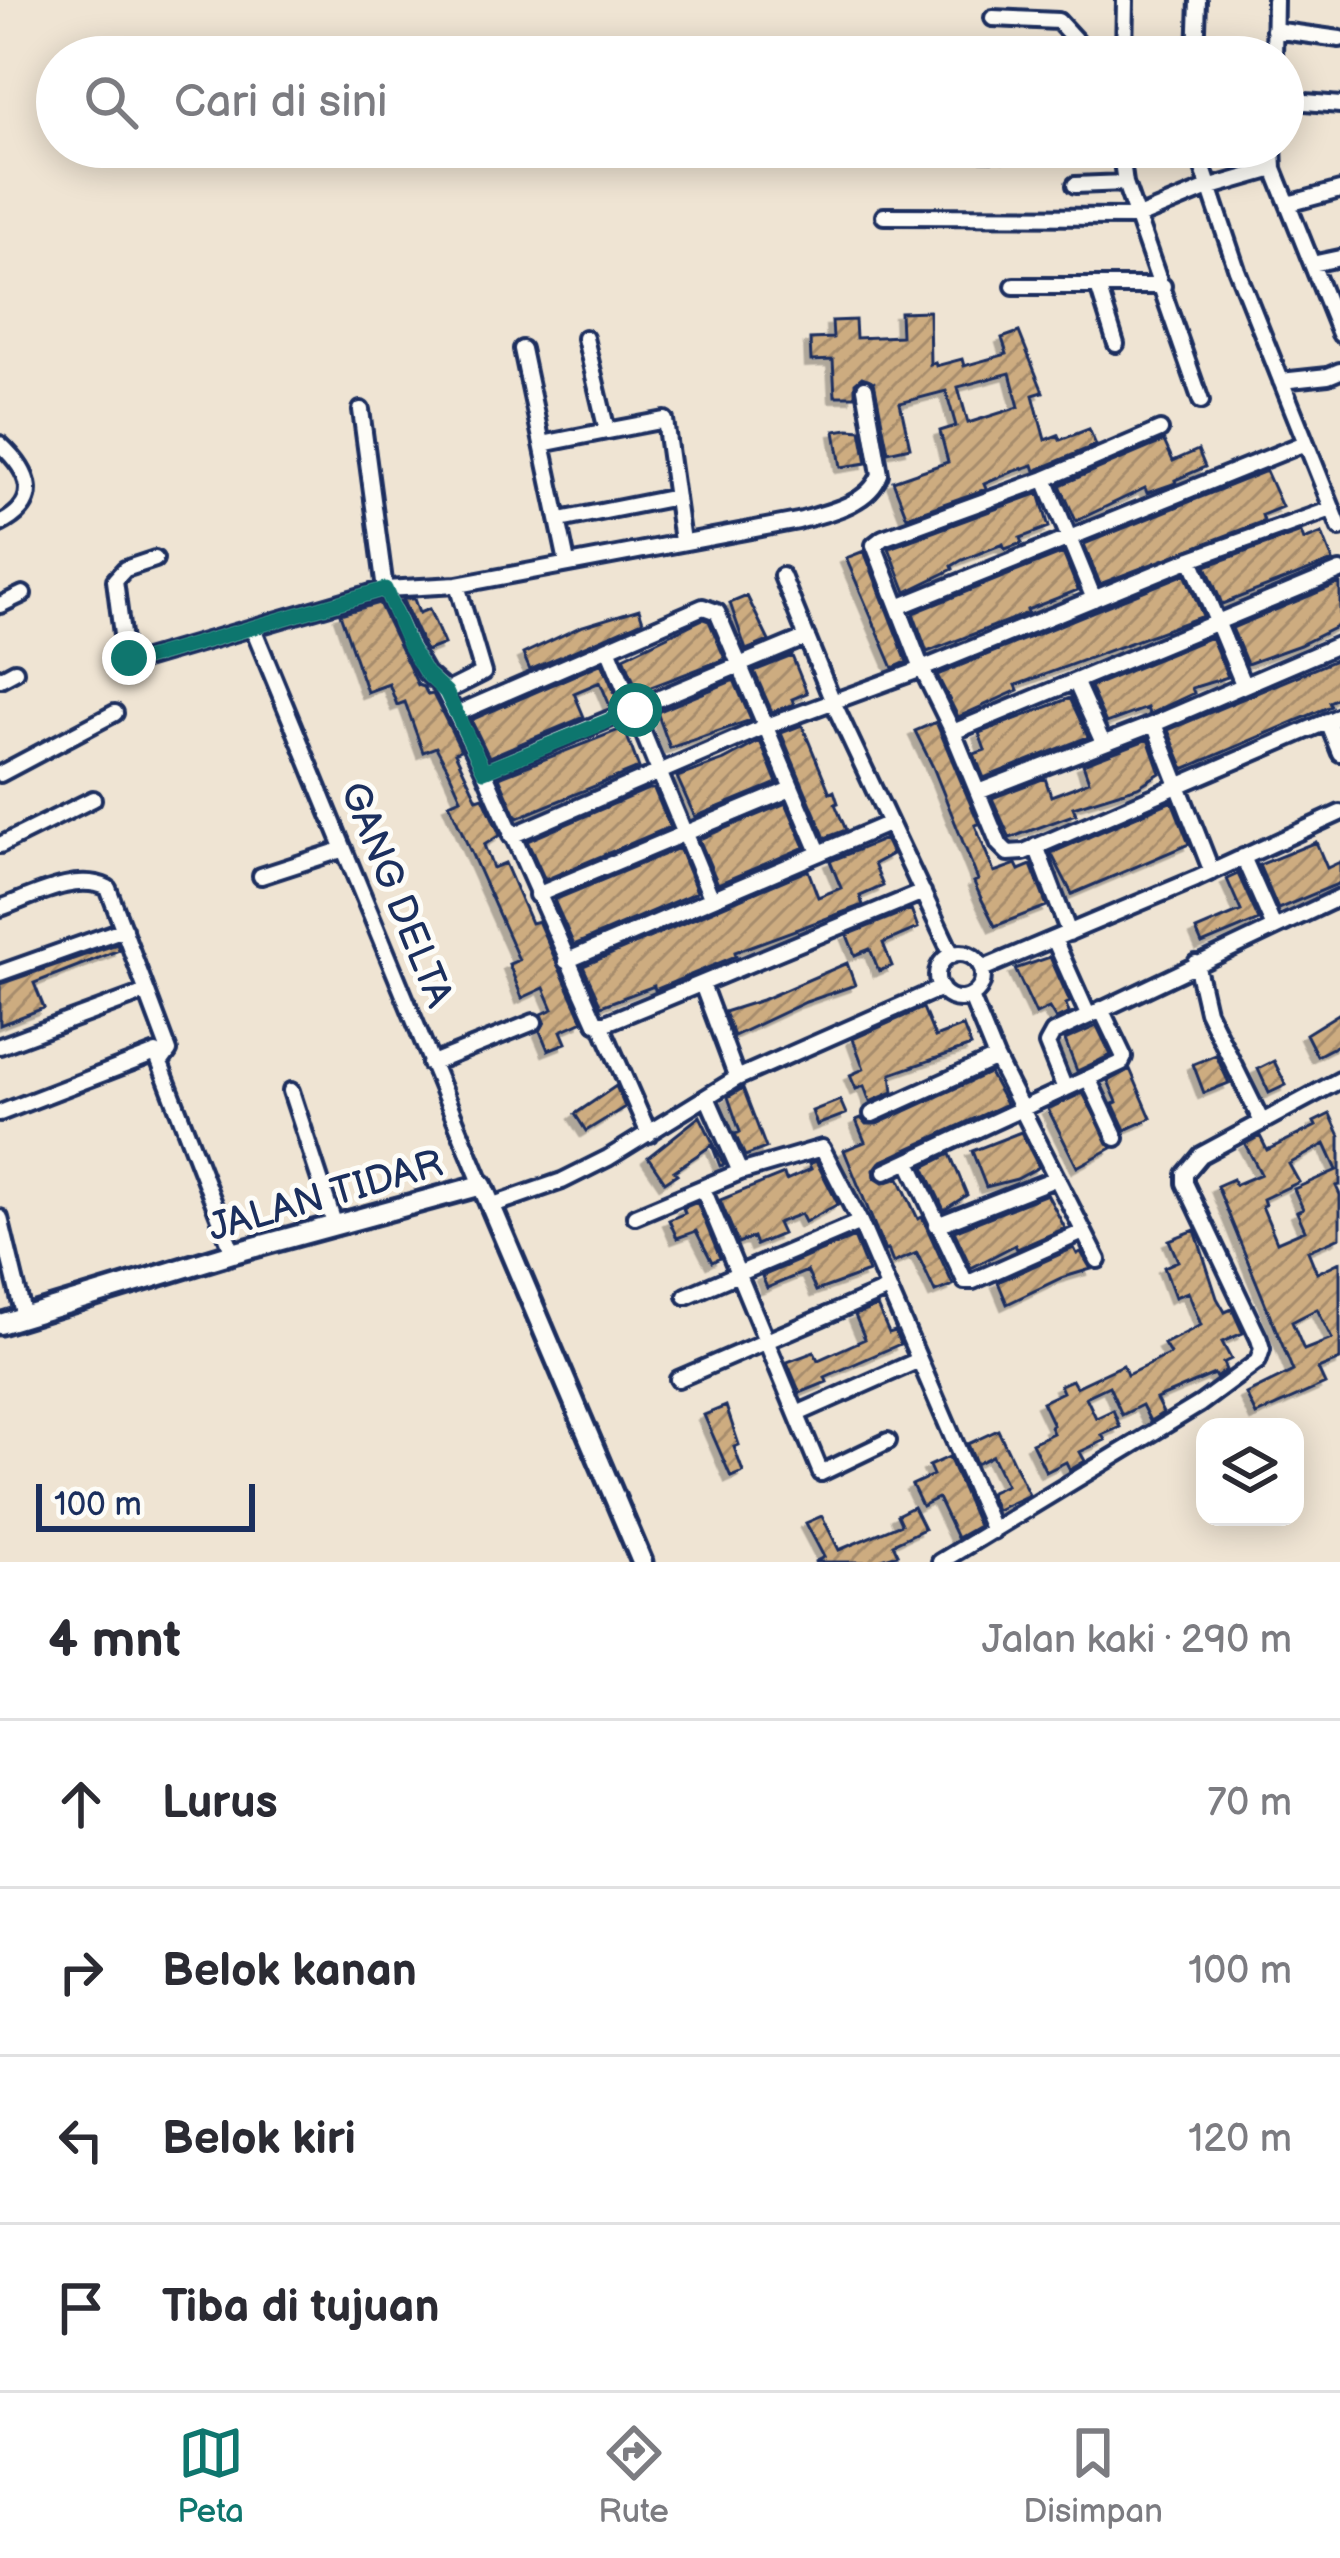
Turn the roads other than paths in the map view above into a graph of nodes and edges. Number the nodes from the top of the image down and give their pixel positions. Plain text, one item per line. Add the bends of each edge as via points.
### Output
1 (1125, 0) edge
2 (1198, 0) edge
3 (1275, 0) edge
4 (993, 18) dead end
5 (1274, 30) junction
6 (1071, 36) edge
7 (1124, 36) edge
8 (1197, 36) edge
9 (1274, 36) edge
10 (1340, 39) edge
11 (1304, 102) edge
12 (1340, 105) edge
13 (1122, 168) edge
14 (1202, 168) edge
15 (1274, 169) joint
16 (1125, 183) junction
17 (1076, 184) dead end
18 (1208, 188) junction
19 (1340, 190) edge
20 (1288, 203) junction
21 (884, 217) dead end
22 (1138, 217) junction
23 (1340, 258) edge
24 (1312, 264) junction
25 (1014, 286) dead end
26 (1098, 286) junction
27 (1163, 286) junction
28 (1340, 334) edge
29 (585, 338) dead end
30 (1116, 344) dead end
31 (522, 349) dead end
32 (1340, 371) edge
33 (1281, 381) junction
34 (865, 388) dead end
35 (1201, 400) dead end
36 (361, 410) dead end
37 (1160, 430) dead end
38 (607, 431) junction
39 (1306, 443) junction
40 (0, 444) edge
41 (542, 444) junction
42 (1045, 479) junction
43 (676, 496) junction
44 (1332, 508) junction
45 (560, 520) junction
46 (0, 524) edge
47 (1340, 528) edge
48 (1069, 539) junction
49 (682, 541) junction
50 (155, 559) dead end
51 (1191, 559) junction
52 (567, 562) junction
53 (1340, 571) edge
54 (782, 576) dead end
55 (457, 585) junction
56 (385, 589) junction
57 (23, 594) dead end
58 (1094, 599) junction
59 (0, 605) edge
60 (898, 607) junction
61 (1217, 624) junction
62 (254, 628) junction
63 (807, 637) junction
64 (1340, 644) edge
65 (608, 648) junction
66 (739, 665) junction
67 (922, 669) junction
68 (15, 670) dead end
69 (0, 679) edge
70 (1076, 683) junction
71 (1243, 684) junction
72 (446, 692) junction
73 (833, 702) junction
74 (635, 710) junction
75 (116, 713) dead end
76 (456, 715) junction
77 (1334, 719) edge
78 (1154, 724) junction
79 (764, 727) junction
80 (953, 732) junction
81 (1103, 743) junction
82 (1340, 753) edge
83 (659, 770) junction
84 (484, 771) junction
85 (0, 774) edge
86 (1178, 785) junction
87 (791, 789) junction
88 (978, 792) junction
89 (93, 799) dead end
90 (1340, 812) edge
91 (890, 823) junction
92 (686, 832) junction
93 (511, 836) junction
94 (0, 845) edge
95 (1036, 846) junction
96 (344, 849) junction
97 (819, 852) junction
98 (1243, 857) junction
99 (1212, 872) junction
100 (261, 876) dead end
101 (923, 892) junction
102 (537, 895) junction
103 (711, 897) junction
104 (1340, 897) edge
105 (0, 908) edge
106 (1274, 927) junction
107 (124, 929) junction
108 (1062, 936) junction
109 (952, 955) junction
110 (566, 961) junction
111 (1196, 964) junction
112 (982, 968) junction
113 (0, 974) edge
114 (702, 984) junction
115 (940, 988) junction
116 (146, 992) junction
117 (971, 997) junction
118 (1095, 1012) junction
119 (534, 1022) dead end
120 (601, 1024) junction
121 (0, 1046) edge
122 (156, 1053) junction
123 (997, 1058) junction
124 (430, 1064) junction
125 (736, 1078) junction
126 (1088, 1078) junction
127 (1340, 1080) edge
128 (1065, 1089) junction
129 (291, 1091) dead end
130 (707, 1097) junction
131 (1023, 1109) junction
132 (0, 1113) edge
133 (872, 1114) dead end
134 (1261, 1120) junction
135 (649, 1134) junction
136 (1116, 1138) dead end
137 (909, 1162) junction
138 (740, 1172) junction
139 (885, 1172) dead end
140 (1057, 1178) junction
141 (482, 1185) junction
142 (704, 1190) junction
143 (490, 1207) junction
144 (635, 1216) dead end
145 (0, 1218) edge
146 (860, 1222) junction
147 (937, 1225) junction
148 (335, 1226) junction
149 (1083, 1232) junction
150 (233, 1253) junction
151 (1098, 1260) dead end
152 (739, 1274) junction
153 (888, 1289) junction
154 (686, 1296) dead end
155 (24, 1317) junction
156 (0, 1324) edge
157 (768, 1341) junction
158 (919, 1360) junction
159 (678, 1379) dead end
160 (797, 1414) junction
161 (888, 1441) dead end
162 (993, 1531) junction
163 (642, 1562) edge
164 (940, 1562) edge

1 - 7 street
2 - 8 street
3 - 5 street
4 - 6 street via 1058,21
5 - 9 street
5 - 10 street
11 - 12 street
13 - 16 street
14 - 18 street
15 - 18 street
15 - 20 street
16 - 17 street
16 - 22 street
18 - 22 street
18 - 33 street
19 - 20 street
20 - 24 street
21 - 22 street
22 - 27 street
23 - 24 street
24 - 28 street
25 - 26 street
26 - 27 street
26 - 30 street
27 - 35 street
29 - 38 street
31 - 41 street
32 - 33 street
33 - 39 street
34 - 49 street via 880,474 873,488 798,521
36 - 56 street
37 - 42 street
38 - 41 street
38 - 43 street via 665,420
39 - 44 street
39 - 48 street
40 - 46 street via 29,497 22,512
41 - 45 street
42 - 48 street
42 - 60 street via 878,540 874,551
43 - 45 street
43 - 49 street
44 - 47 street
44 - 51 street
45 - 52 street
48 - 58 street
48 - 60 street
49 - 52 street
50 - 62 street via 115,580 130,660
51 - 58 street
51 - 61 street
52 - 55 street
53 - 61 street
54 - 63 street
55 - 56 street
55 - 72 street via 483,673
56 - 62 street
56 - 72 street via 421,665
57 - 59 street
58 - 67 street
60 - 67 street
61 - 70 street
61 - 71 street
62 - 96 street, GANG DELTA
63 - 66 street
63 - 73 street
64 - 71 street
65 - 66 street via 709,607
65 - 74 street
65 - 76 street
66 - 74 street
66 - 79 street
67 - 73 street
67 - 80 street
68 - 69 street
70 - 80 street
70 - 81 street
71 - 78 street
72 - 76 street
73 - 79 street
73 - 91 street
74 - 83 street
74 - 84 street
75 - 85 street
76 - 84 street
77 - 82 street
77 - 86 street
78 - 81 street
78 - 86 street
79 - 83 street
79 - 87 street
80 - 88 street
81 - 88 street
83 - 92 street
83 - 93 street
84 - 93 street
86 - 95 street
86 - 99 street
87 - 92 street
87 - 97 street
88 - 95 street via 1005,850
89 - 94 street
90 - 98 street
91 - 97 street
91 - 101 street
92 - 102 street
92 - 103 street
93 - 102 street
95 - 108 street
96 - 100 street
96 - 124 street, GANG DELTA
97 - 103 street
98 - 99 street
98 - 106 street
99 - 108 street
101 - 109 street
101 - 114 street
102 - 110 street
103 - 110 street
104 - 106 street
105 - 107 street via 94,882 112,892
106 - 111 street
107 - 113 street
107 - 116 street
108 - 112 street
108 - 118 street
109 - 112 street via 970,956
109 - 115 street via 938,973
110 - 120 street
111 - 118 street
111 - 134 street via 1207,1011
112 - 117 street
114 - 120 street
114 - 125 street
115 - 117 street
115 - 125 street
116 - 121 street
116 - 122 street via 169,1051 161,1062
117 - 123 street
118 - 126 street via 1124,1059
118 - 128 street via 1047,1040
119 - 124 street
120 - 135 street
122 - 132 street
122 - 150 street
123 - 131 street
123 - 133 street
124 - 141 street, GANG DELTA
125 - 130 street
126 - 128 street
126 - 136 street
127 - 134 street
128 - 131 street
129 - 148 street
130 - 135 street
130 - 138 street
131 - 137 street
131 - 140 street
134 - 162 street via 1201,1155 1184,1178 1259,1339 1258,1361
135 - 143 street via 562,1181
137 - 139 street
137 - 147 street
138 - 142 street
138 - 146 street via 822,1148
140 - 147 street
140 - 149 street
141 - 143 main road, JALAN TIDAR
141 - 148 main road, JALAN TIDAR
142 - 144 street
142 - 152 street
143 - 163 main road, JALAN TIDAR
145 - 155 street
146 - 152 street
146 - 153 street
147 - 149 street via 968,1282
148 - 150 main road, JALAN TIDAR
149 - 151 street
150 - 155 main road, JALAN TIDAR
152 - 154 street
152 - 157 street
153 - 157 street
153 - 158 street
155 - 156 main road, JALAN TIDAR
157 - 159 street
157 - 160 street
158 - 160 street
158 - 162 street
160 - 161 street via 821,1473
162 - 164 street

